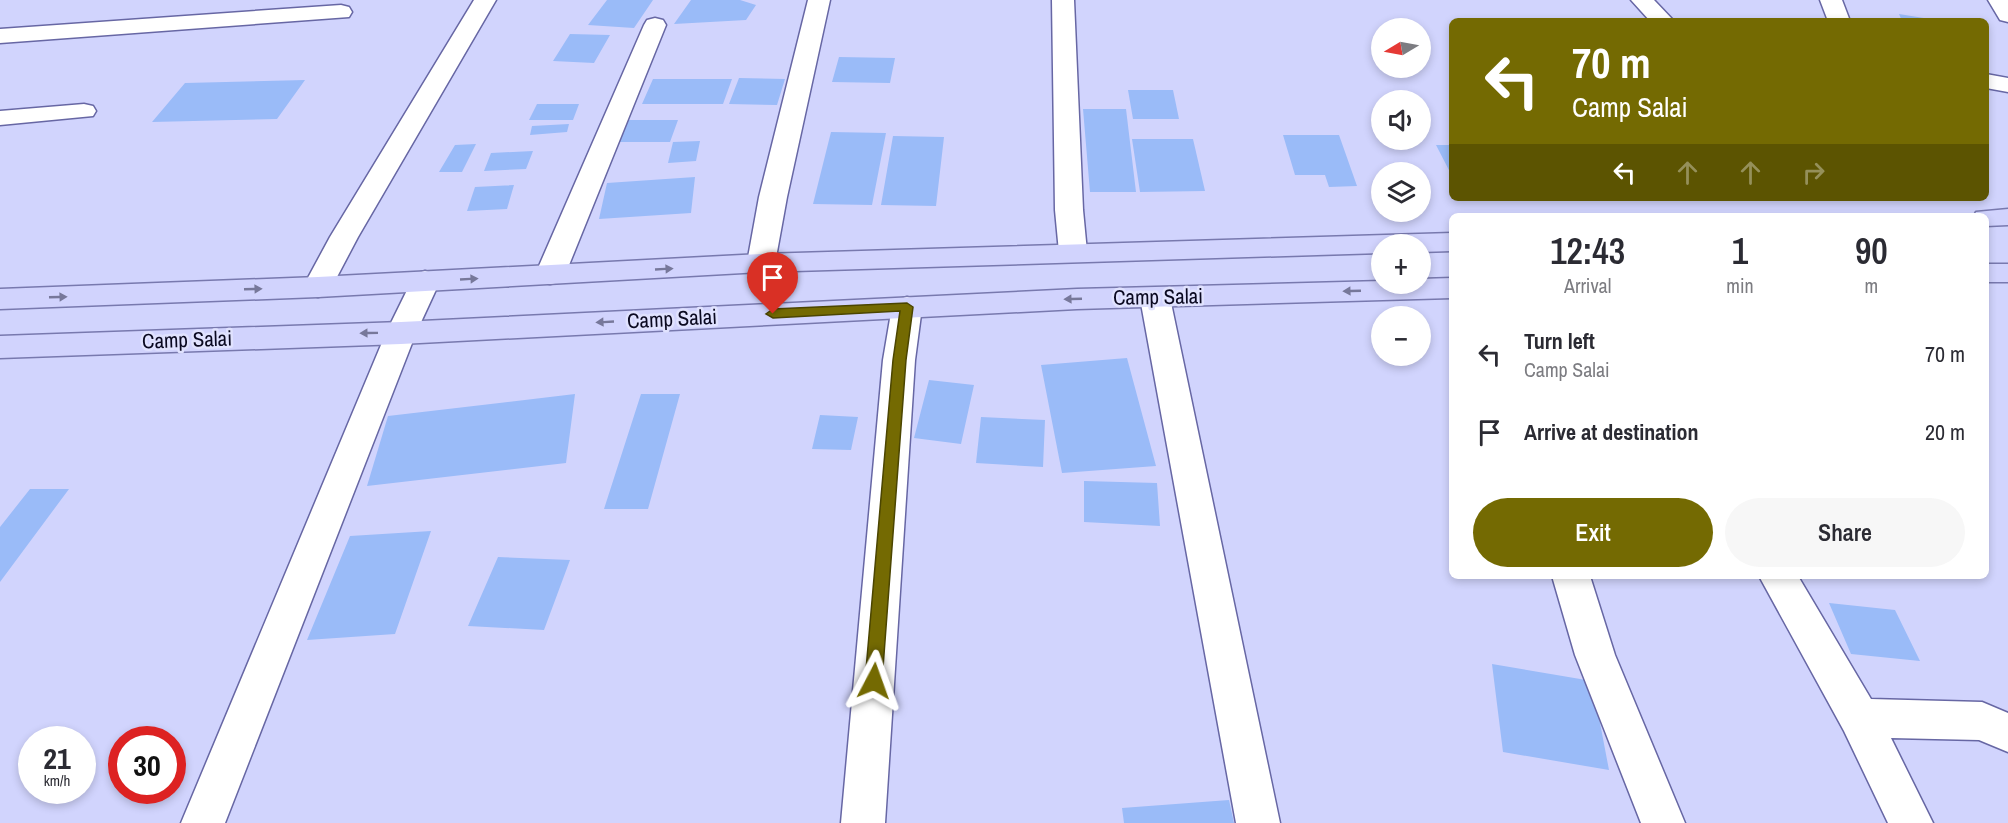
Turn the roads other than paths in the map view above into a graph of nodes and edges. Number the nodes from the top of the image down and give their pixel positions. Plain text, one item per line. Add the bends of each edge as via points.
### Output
1 (485, 0) edge
2 (819, 0) edge
3 (1063, 0) edge
4 (1642, 0) edge
5 (1831, 0) edge
6 (1999, 0) edge
7 (341, 12) dead end
8 (2008, 15) edge
9 (1659, 18) edge
10 (1838, 18) edge
11 (655, 25) dead end
12 (0, 36) edge
13 (1989, 82) edge
14 (2008, 85) edge
15 (84, 111) dead end
16 (0, 118) edge
17 (1989, 218) edge
18 (2008, 218) edge
19 (1449, 242) edge
20 (1073, 252) junction
21 (761, 264) junction
22 (1989, 273) edge
23 (2008, 273) edge
24 (550, 275) junction
25 (424, 281) junction
26 (318, 287) junction
27 (1449, 288) edge
28 (1155, 298) junction
29 (0, 299) edge
30 (907, 307) junction
31 (401, 333) junction
32 (0, 347) edge
33 (1572, 579) edge
34 (1780, 579) edge
35 (1859, 718) junction
36 (2008, 733) edge
37 (203, 823) edge
38 (863, 823) edge
39 (1258, 823) edge
40 (1662, 823) edge
41 (1911, 823) edge

1 - 26 street
2 - 21 street via 812,43 766,224
3 - 20 street
4 - 9 street
5 - 10 street
6 - 8 street
7 - 12 street
11 - 24 street
13 - 14 street
15 - 16 street
17 - 18 main road
19 - 20 main road
20 - 21 main road
24 -> 21 main road
22 - 23 main road
25 -> 24 main road
25 - 26 main road
25 - 31 street
29 -> 26 main road
27 -> 28 main road, Camp Salai
28 -> 30 main road, Camp Salai
28 - 39 street
30 -> 31 main road, Camp Salai
30 - 38 street via 899,360
31 -> 32 main road, Camp Salai
31 - 37 street
33 - 40 street via 1595,655
34 - 35 street
35 - 36 street via 1982,721
35 - 41 street

